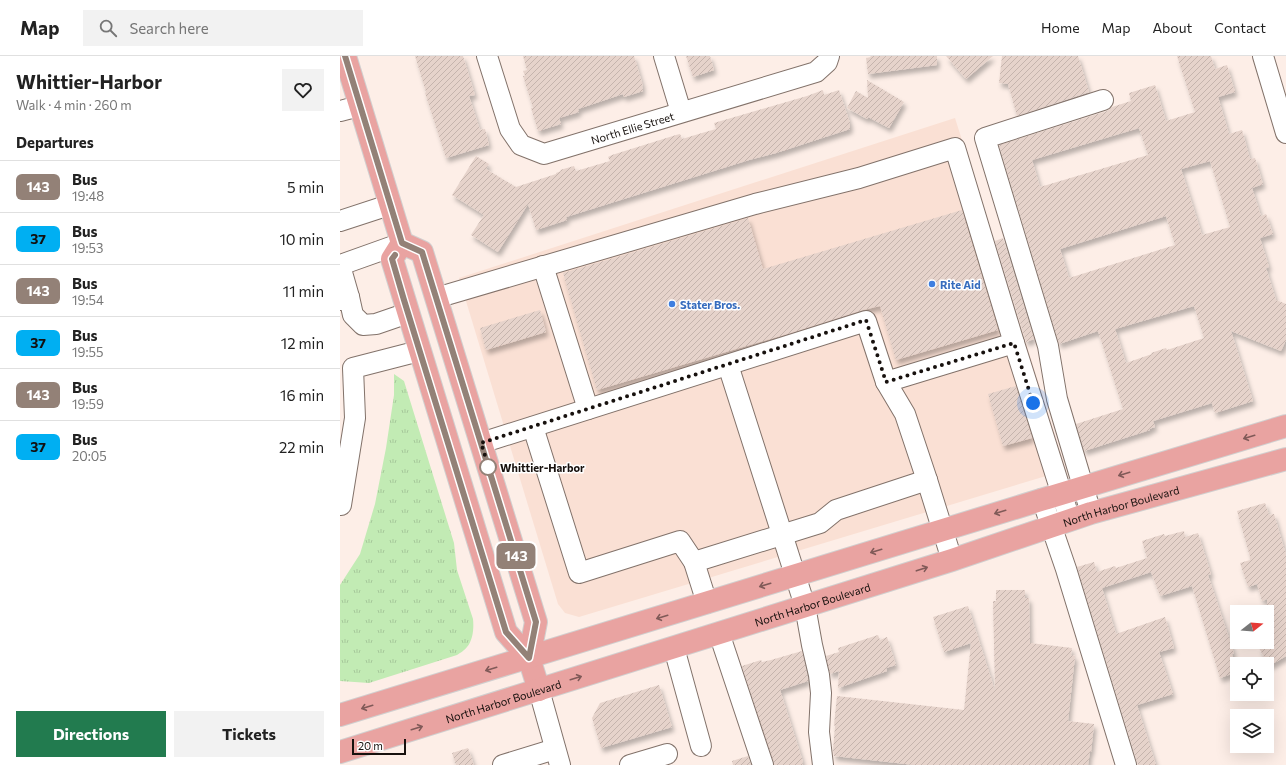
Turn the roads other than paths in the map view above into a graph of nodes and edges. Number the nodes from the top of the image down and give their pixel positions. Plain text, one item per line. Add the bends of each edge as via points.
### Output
1 (345, 56) edge
2 (487, 56) edge
3 (664, 56) edge
4 (829, 56) edge
5 (1263, 56) edge
6 (1103, 100) dead end
7 (350, 108) edge
8 (681, 112) junction
9 (1286, 133) edge
10 (389, 205) junction
11 (340, 221) edge
12 (402, 243) junction
13 (543, 266) junction
14 (436, 298) junction
15 (344, 299) edge
16 (408, 313) junction
17 (1014, 343) junction
18 (419, 351) junction
19 (728, 365) junction
20 (886, 382) junction
21 (588, 409) junction
22 (1286, 426) edge
23 (533, 427) junction
24 (481, 443) junction
25 (1286, 459) edge
26 (927, 480) junction
27 (1084, 487) junction
28 (1052, 496) junction
29 (340, 505) edge
30 (1091, 513) junction
31 (1060, 523) junction
32 (943, 530) junction
33 (782, 535) junction
34 (952, 560) junction
35 (694, 562) junction
36 (795, 576) junction
37 (707, 603) junction
38 (805, 606) junction
39 (719, 633) junction
40 (674, 648) junction
41 (529, 658) junction
42 (539, 690) junction
43 (340, 715) edge
44 (701, 746) dead end
45 (340, 752) edge
46 (667, 754) dead end
47 (558, 757) edge
48 (503, 765) edge
49 (630, 765) edge
50 (763, 765) edge
51 (823, 765) edge
52 (1126, 765) edge

1 - 7 main road
2 - 8 street, North Ellie Street via 510,129 522,145 544,154
3 - 8 street
4 - 8 street, North Ellie Street via 827,62 816,72
5 - 9 street
6 - 27 street via 985,138 1048,346 1057,399
7 - 10 main road
10 - 11 street
10 - 12 main road
12 - 14 main road via 422,252
12 - 15 street via 343,264 341,269
12 - 16 main road via 392,259
13 - 14 street
13 - 17 street via 755,204 859,178 955,148
13 - 21 street
14 - 24 main road
15 - 16 street via 353,315 363,325 376,324
16 - 18 main road
17 - 20 street
17 - 28 street
18 - 29 street via 353,368 355,418
18 - 41 main road via 506,632
19 - 20 street via 866,320
19 - 21 street
19 - 33 street
20 - 26 street via 905,414
21 - 23 street
22 -> 27 main road
23 - 24 street
23 - 35 street via 579,573 680,541
24 - 41 main road via 536,622
25 - 30 main road, North Harbor Boulevard
26 - 32 street
26 - 33 street via 836,510 820,523
27 - 28 main road
27 - 30 street
28 - 31 street
28 -> 32 main road
30 - 31 main road, North Harbor Boulevard
31 - 34 main road, North Harbor Boulevard
31 - 52 street via 1066,569
32 - 34 street
32 -> 36 main road
33 - 35 street
33 - 36 street
38 -> 34 main road, North Harbor Boulevard
35 - 37 street
36 -> 37 main road
36 - 38 street
37 -> 41 main road
38 - 39 main road, North Harbor Boulevard
38 - 51 street via 819,675 819,732
39 - 40 main road, North Harbor Boulevard
39 - 50 street
42 -> 40 main road, North Harbor Boulevard
40 - 44 street
41 - 42 main road
41 -> 43 main road
45 -> 42 main road, North Harbor Boulevard
42 - 47 street
46 - 49 street
47 - 48 street

